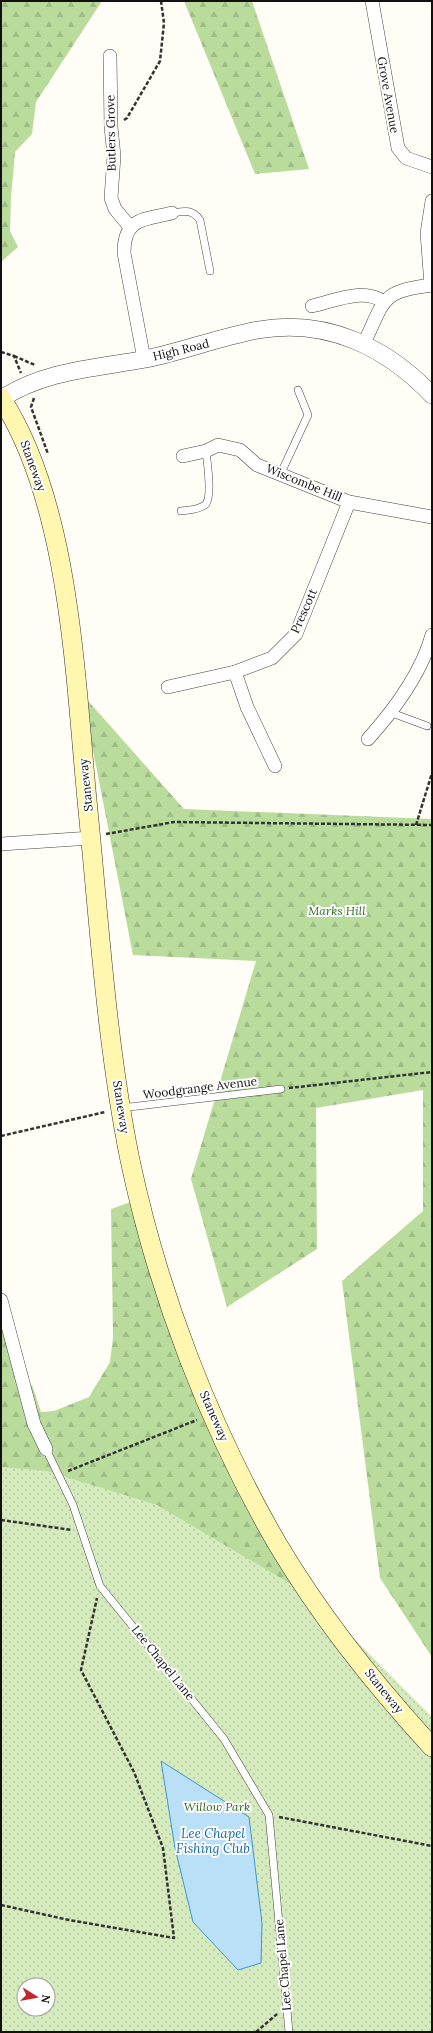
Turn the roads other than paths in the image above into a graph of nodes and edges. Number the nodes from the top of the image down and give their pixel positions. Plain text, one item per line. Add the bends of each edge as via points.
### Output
1 (372, 1) edge
2 (110, 56) dead end
3 (432, 167) edge
4 (432, 201) edge
5 (172, 213) joint
6 (130, 227) junction
7 (210, 271) dead end
8 (432, 285) edge
9 (384, 302) junction
10 (312, 306) dead end
11 (364, 343) junction
12 (144, 359) junction
13 (298, 390) dead end
14 (432, 395) edge
15 (1, 399) edge
16 (206, 451) junction
17 (183, 456) dead end
18 (281, 473) junction
19 (349, 502) junction
20 (181, 511) dead end
21 (432, 517) edge
22 (432, 635) edge
23 (234, 672) junction
24 (168, 687) dead end
25 (392, 713) junction
26 (426, 726) dead end
27 (368, 739) dead end
28 (276, 766) dead end
29 (100, 833) junction
30 (1, 844) edge
31 (281, 1089) road end
32 (121, 1108) junction
33 (1, 1300) edge
34 (46, 1449) joint
35 (432, 1747) edge
36 (289, 2032) edge

1 - 3 street, Grove Avenue via 398,148 406,158
2 - 6 street, Butlers Grove via 114,156 111,198 115,209
4 - 8 street via 427,232
5 - 6 street via 141,221
5 - 7 lane via 193,212 200,220
6 - 12 street via 124,238 124,253
8 - 9 street via 399,290
9 - 10 street via 374,296 363,295
9 - 11 street
11 - 12 street, High Road via 326,330 273,328
11 - 14 street, High Road via 403,367
12 - 15 street, High Road via 47,377 27,384
13 - 18 lane via 308,415
15 - 29 main road, Staneway via 31,458 56,544
16 - 17 street, Wiscombe Hill
16 - 18 street, Wiscombe Hill via 218,445 240,450 258,464
16 - 20 lane via 209,496 206,504 198,509
18 - 19 street, Wiscombe Hill
19 - 21 street, Wiscombe Hill
19 - 23 street, Prescott via 296,634 272,658
22 - 25 street via 427,653
23 - 24 street, Prescott
23 - 28 street via 247,707
25 - 26 lane
25 - 27 street
29 - 30 street
29 - 32 main road, Staneway via 108,1007
31 - 32 lane, Woodgrange Avenue
32 - 35 main road, Staneway via 137,1192 157,1267 186,1351 246,1487 279,1547 312,1597 358,1659
33 - 34 street, Lee Chapel Lane via 34,1424
34 - 36 lane, Lee Chapel Lane via 73,1505 100,1586 224,1738 269,1815

